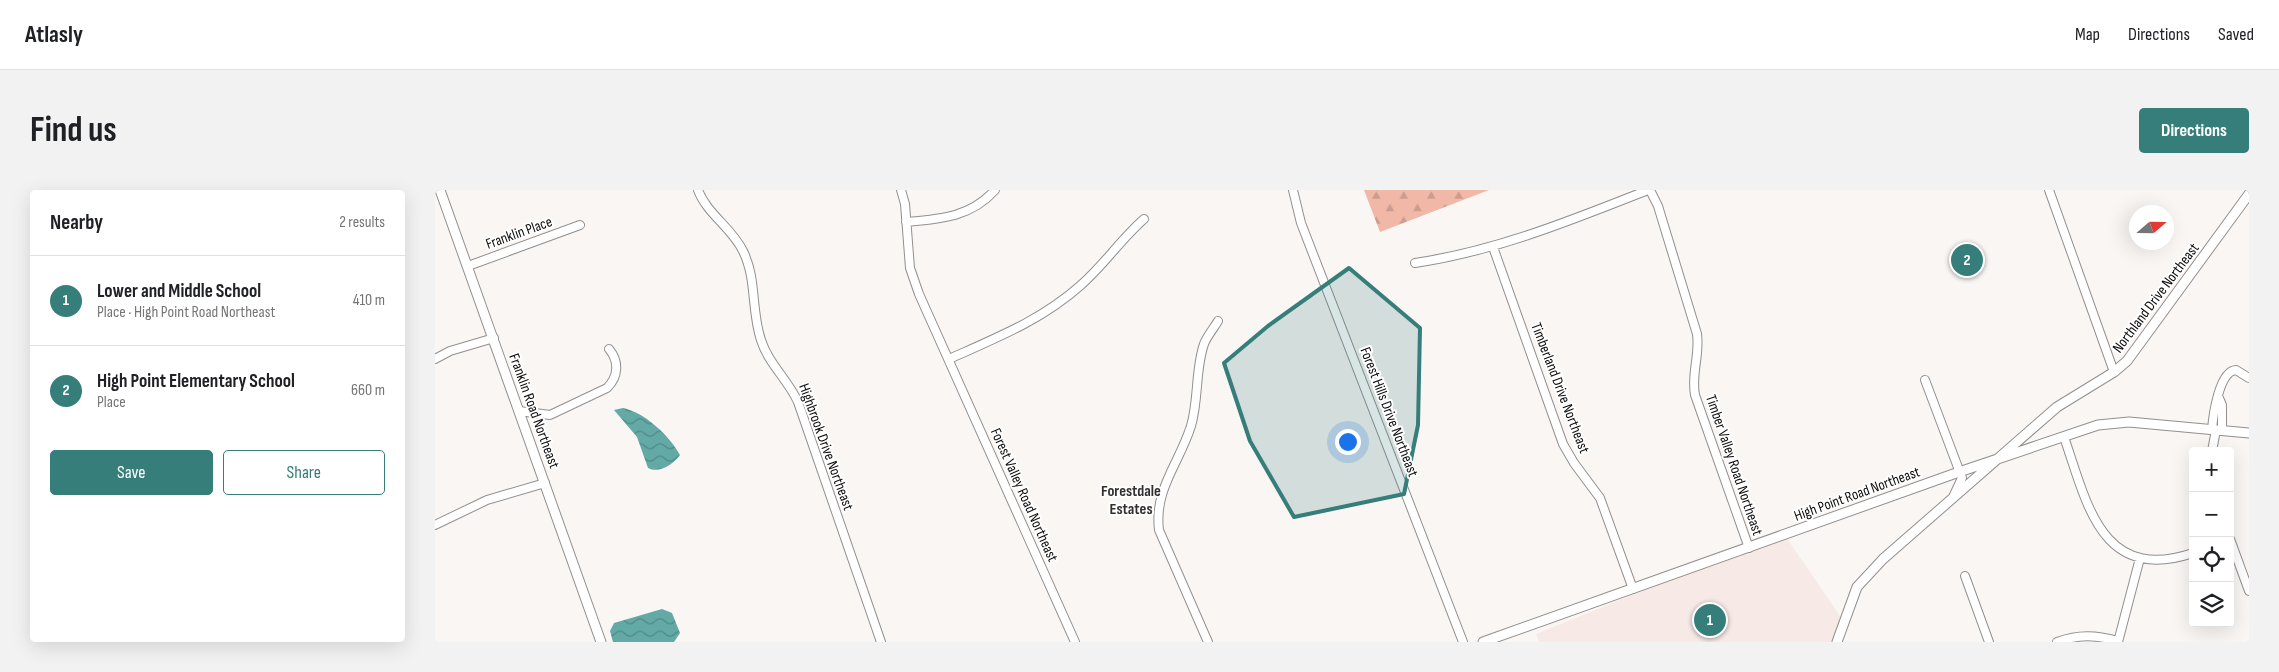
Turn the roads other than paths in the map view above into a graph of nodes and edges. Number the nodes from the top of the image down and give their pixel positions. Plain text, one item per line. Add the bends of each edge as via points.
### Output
1 (440, 190) edge
2 (698, 190) edge
3 (901, 190) edge
4 (995, 190) edge
5 (1293, 190) edge
6 (1649, 190) edge
7 (2049, 190) edge
8 (2249, 194) edge
9 (1144, 219) dead end
10 (906, 222) junction
11 (580, 225) dead end
12 (1493, 247) junction
13 (1415, 263) dead end
14 (468, 266) junction
15 (1218, 321) dead end
16 (494, 338) junction
17 (609, 349) dead end
18 (435, 359) edge
19 (949, 359) junction
20 (2114, 372) junction
21 (2249, 378) edge
22 (1925, 380) dead end
23 (519, 411) junction
24 (2216, 430) junction
25 (2249, 433) edge
26 (2064, 437) junction
27 (2213, 447) edge
28 (1994, 460) junction
29 (1959, 472) junction
30 (545, 483) junction
31 (1953, 496) junction
32 (435, 525) edge
33 (1749, 548) junction
34 (2234, 550) edge
35 (2189, 554) edge
36 (2140, 558) junction
37 (1965, 576) dead end
38 (1633, 589) junction
39 (2249, 592) edge
40 (2118, 641) edge
41 (601, 642) edge
42 (881, 642) edge
43 (1075, 642) edge
44 (1208, 642) edge
45 (1463, 642) edge
46 (1483, 642) edge
47 (1837, 642) edge
48 (1989, 642) edge
49 (2057, 642) edge

1 - 14 street, Franklin Road Northeast
2 - 42 street, Highbrook Drive Northeast via 736,238 747,259 753,279 756,323 761,340 798,402
3 - 10 street, Forest Valley Road Northeast
4 - 10 street via 981,204 966,212 941,219
5 - 45 street, Forest Hills Drive Northeast via 1301,223
6 - 12 street
6 - 33 street, Timber Valley Road Northeast via 1658,206 1697,334 1695,395
7 - 20 street
8 - 20 street, Northland Drive Northeast via 2165,312 2127,361
9 - 19 street via 1104,264 1054,307 1034,320
10 - 19 street, Forest Valley Road Northeast via 913,280
11 - 14 street, Franklin Place
12 - 13 street
12 - 38 street, Timberland Drive Northeast via 1563,444 1600,498
14 - 16 street, Franklin Road Northeast
15 - 44 street via 1205,342 1191,426 1161,491 1158,519 1159,530
16 - 18 street via 450,351
16 - 23 street, Franklin Road Northeast
17 - 23 street via 617,368 607,388 550,416
19 - 43 street, Forest Valley Road Northeast
20 - 28 street, Northland Drive Northeast via 2057,407
21 - 24 street via 2236,370 2227,372 2214,404
22 - 29 street
23 - 30 street, Franklin Road Northeast
24 - 25 street, High Point Road Northeast
24 - 26 street, High Point Road Northeast via 2118,422
24 - 27 street
26 - 28 street, High Point Road Northeast
26 - 36 street via 2097,525 2116,546
28 - 29 street, High Point Road Northeast
28 - 31 street, Northland Drive Northeast
29 - 31 street via 1962,478
29 - 33 street, High Point Road Northeast
30 - 32 street via 487,500
30 - 41 street, Franklin Road Northeast
31 - 47 street, Northland Drive Northeast via 1862,580
33 - 38 street, High Point Road Northeast
34 - 39 street
35 - 36 street via 2158,560
36 - 40 street
37 - 48 street
38 - 46 street, High Point Road Northeast
40 - 49 street via 2082,635

